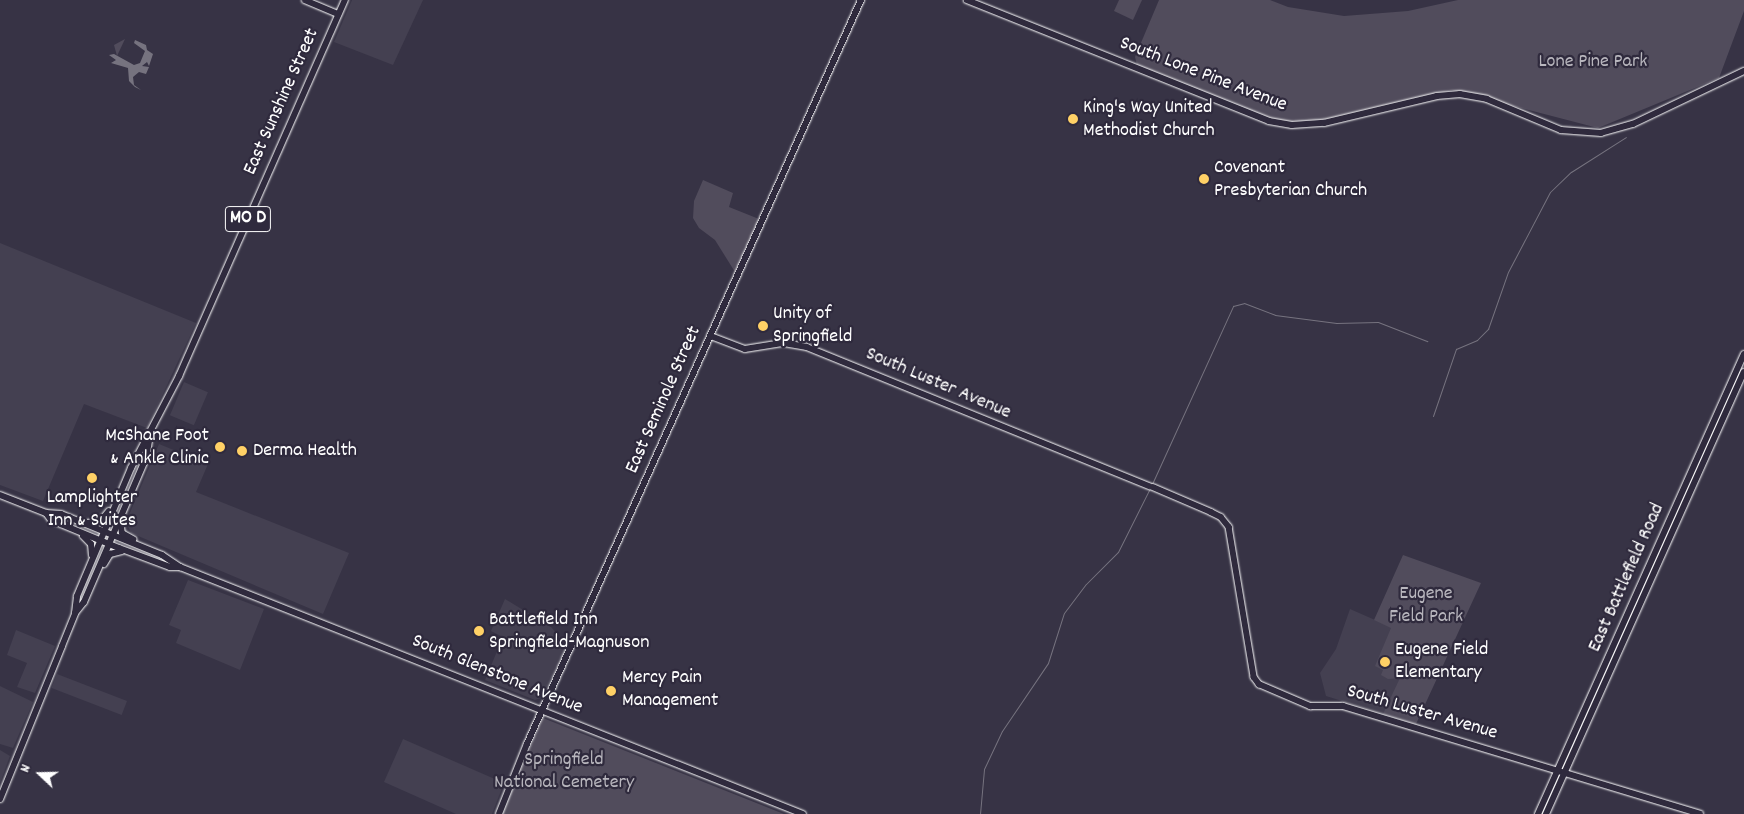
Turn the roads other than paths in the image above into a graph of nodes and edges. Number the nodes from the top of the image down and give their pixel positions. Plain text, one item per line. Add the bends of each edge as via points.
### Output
1 (305, 0) edge
2 (344, 0) edge
3 (861, 0) edge
4 (967, 0) edge
5 (338, 14) junction
6 (1744, 71) edge
7 (711, 336) junction
8 (1744, 354) edge
9 (1744, 372) edge
10 (150, 436) junction
11 (131, 468) junction
12 (0, 495) edge
13 (122, 512) junction
14 (46, 513) junction
15 (56, 522) junction
16 (80, 522) junction
17 (104, 532) junction
18 (112, 535) junction
19 (100, 540) junction
20 (108, 544) junction
21 (129, 552) junction
22 (162, 555) junction
23 (92, 560) junction
24 (180, 567) junction
25 (84, 602) junction
26 (75, 613) junction
27 (542, 711) junction
28 (1561, 772) junction
29 (0, 799) edge
30 (499, 814) edge
31 (803, 814) edge
32 (1538, 814) edge
33 (1546, 814) edge
34 (1700, 814) edge

1 - 5 street
2 - 5 main road, East Sunshine Street / MO D
3 - 7 street, East Seminole Street
4 - 6 street, South Lone Pine Avenue via 1269,120 1292,126 1324,123 1437,96 1460,94 1487,99 1562,130 1601,133 1633,124
5 - 10 main road, East Sunshine Street / MO D
7 - 27 street, East Seminole Street
7 - 28 street, South Luster Avenue via 745,349 784,343 807,347 1221,517 1229,527 1254,677 1259,684 1310,706 1343,706
8 - 28 main road, East Battlefield Road
9 - 28 main road, East Battlefield Road
10 - 11 main road, East Sunshine Street / MO D
10 - 13 main road, East Sunshine Street / MO D via 151,445
11 - 16 main road via 104,520 93,524
11 - 17 main road, East Sunshine Street / MO D
12 - 14 main road, South Glenstone Avenue
13 - 18 main road, East Sunshine Street / MO D
13 - 22 main road via 122,533
14 - 15 main road, South Glenstone Avenue
14 - 16 main road, South Glenstone Avenue via 61,514
15 - 19 main road, South Glenstone Avenue
15 - 23 main road via 88,539
16 - 17 main road, South Glenstone Avenue
17 - 18 main road, South Glenstone Avenue
17 - 19 main road, East Sunshine Street
18 - 20 main road, East Sunshine Street
18 - 22 main road, South Glenstone Avenue
19 - 20 main road, South Glenstone Avenue
19 - 23 main road, East Sunshine Street
20 - 21 main road, South Glenstone Avenue
20 - 25 main road, East Sunshine Street
21 - 24 main road, South Glenstone Avenue via 170,567
21 - 25 main road via 117,550 107,556
22 - 24 main road, South Glenstone Avenue
23 - 26 main road, East Sunshine Street via 75,602
24 - 27 main road, South Glenstone Avenue
25 - 26 main road, East Sunshine Street
26 - 29 main road, East Sunshine Street
27 - 30 street, East Seminole Street
27 - 31 main road, South Glenstone Avenue
28 - 32 main road, East Battlefield Road
28 - 33 main road, East Battlefield Road
28 - 34 street, South Luster Avenue

